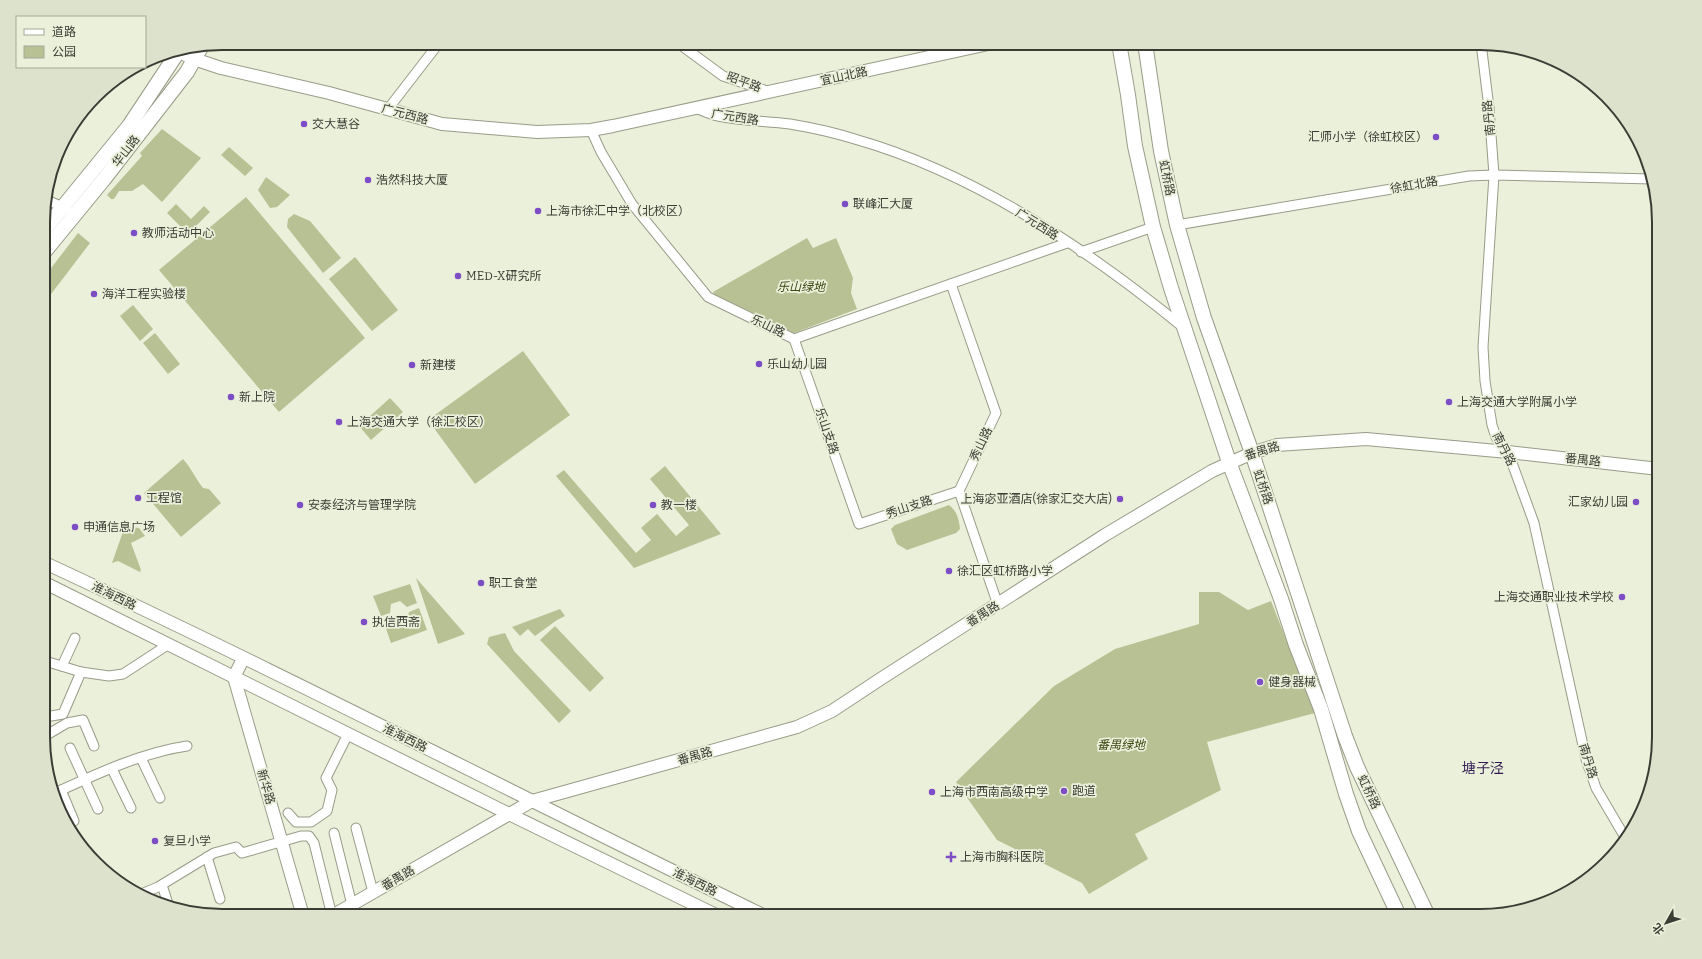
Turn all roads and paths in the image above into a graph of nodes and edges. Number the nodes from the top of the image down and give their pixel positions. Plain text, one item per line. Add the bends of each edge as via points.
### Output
1 (434, 50) edge
2 (688, 50) edge
3 (962, 50) edge
4 (1120, 50) edge
5 (1146, 50) edge
6 (1482, 50) edge
7 (197, 53) edge
8 (175, 57) edge
9 (771, 92) junction
10 (694, 107) junction
11 (388, 109) junction
12 (591, 130) junction
13 (1494, 175) junction
14 (1647, 179) edge
15 (51, 202) edge
16 (69, 210) junction
17 (50, 224) edge
18 (1177, 225) junction
19 (1153, 227) junction
20 (50, 241) edge
21 (1067, 243) junction
22 (1081, 252) junction
23 (951, 284) junction
24 (1185, 329) junction
25 (794, 339) junction
26 (1508, 452) junction
27 (1252, 453) junction
28 (1229, 462) junction
29 (1652, 468) edge
30 (959, 491) junction
31 (859, 524) joint
32 (50, 566) edge
33 (50, 585) edge
34 (998, 604) junction
35 (75, 638) dead end
36 (169, 644) junction
37 (243, 659) junction
38 (50, 663) edge
39 (62, 666) junction
40 (81, 672) junction
41 (234, 677) junction
42 (50, 716) edge
43 (50, 733) edge
44 (348, 734) junction
45 (94, 746) dead end
46 (187, 746) dead end
47 (70, 748) dead end
48 (141, 758) junction
49 (112, 769) junction
50 (84, 780) junction
51 (59, 791) edge
52 (160, 798) dead end
53 (532, 801) junction
54 (131, 808) dead end
55 (98, 810) dead end
56 (509, 814) junction
57 (274, 817) junction
58 (74, 821) dead end
59 (356, 828) dead end
60 (1623, 833) edge
61 (334, 834) dead end
62 (281, 842) junction
63 (207, 858) junction
64 (162, 885) junction
65 (147, 892) edge
66 (373, 892) junction
67 (220, 899) dead end
68 (167, 900) edge
69 (352, 905) junction
70 (301, 909) edge
71 (330, 909) edge
72 (345, 909) edge
73 (704, 909) edge
74 (750, 909) edge
75 (1396, 909) edge
76 (1425, 909) edge

1 - 11 street
2 - 9 street, 昭平路 via 723,76
3 - 9 street, 宜山北路
4 - 19 main road, 虹桥路 via 1135,146
5 - 18 main road, 虹桥路 via 1161,151
6 - 13 street, 南丹路
7 - 11 street, 广元西路 via 221,68
7 - 16 main road, 华山路 via 187,72 104,179
8 - 16 main road, 华山路
9 - 10 street, 宜山北路
10 - 12 street, 广元西路
10 - 21 street, 广元西路 via 717,116 825,130 895,152 981,190
11 - 12 street, 广元西路 via 442,124 537,132
12 - 25 street, 乐山路 via 632,204 708,297
13 - 14 street, 徐虹北路
13 - 18 street, 徐虹北路 via 1469,176
13 - 26 street, 南丹路 via 1483,347 1485,382 1492,425 1496,437
15 - 16 street
16 - 17 main road, 华山路
16 - 20 main road, 华山路
18 - 27 main road, 虹桥路 via 1204,318
19 - 22 street
19 - 24 main road, 虹桥路
21 - 22 street, 广元西路
21 - 23 street, 乐山路
22 - 24 street, 广元西路 via 1143,295
23 - 25 street, 乐山路
23 - 30 street, 秀山路 via 996,413
24 - 28 main road, 虹桥路
25 - 31 street, 乐山支路
26 - 27 street, 番禺路 via 1366,439 1277,445
26 - 29 street, 番禺路
26 - 60 street, 南丹路 via 1534,523 1586,759 1596,788
27 - 28 street, 番禺路
27 - 76 main road, 虹桥路 via 1357,767
28 - 34 street, 番禺路 via 1105,535
28 - 75 main road, 虹桥路 via 1321,709 1359,831
30 - 31 street, 秀山支路
30 - 34 street
32 - 37 street, 淮海西路
33 - 36 street, 淮海西路
34 - 53 street, 番禺路 via 832,711 797,727
35 - 39 street
36 - 40 street via 123,674 109,676
36 - 41 street, 淮海西路
37 - 41 street
37 - 53 street, 淮海西路
38 - 39 street
39 - 40 street
40 - 42 street via 63,714
41 - 44 street, 淮海西路
41 - 57 street, 新华路
43 - 45 street via 67,723 83,720
44 - 56 street, 淮海西路
44 - 57 street via 326,778 332,790 327,810 311,822 296,822 291,812
46 - 48 street
47 - 50 street
48 - 49 street
48 - 52 street
49 - 50 street
49 - 54 street
50 - 51 street
50 - 55 street
51 - 58 street
53 - 56 street, 番禺路
53 - 74 street, 淮海西路
56 - 66 street, 番禺路
56 - 73 street, 淮海西路
57 - 62 street, 新华路
59 - 66 street
61 - 69 street
62 - 63 street via 242,854 236,846
62 - 70 street, 新华路
62 - 71 street via 309,836 314,844
63 - 64 street
63 - 67 street
64 - 65 street
64 - 68 street
66 - 69 street, 番禺路
69 - 72 street, 番禺路

